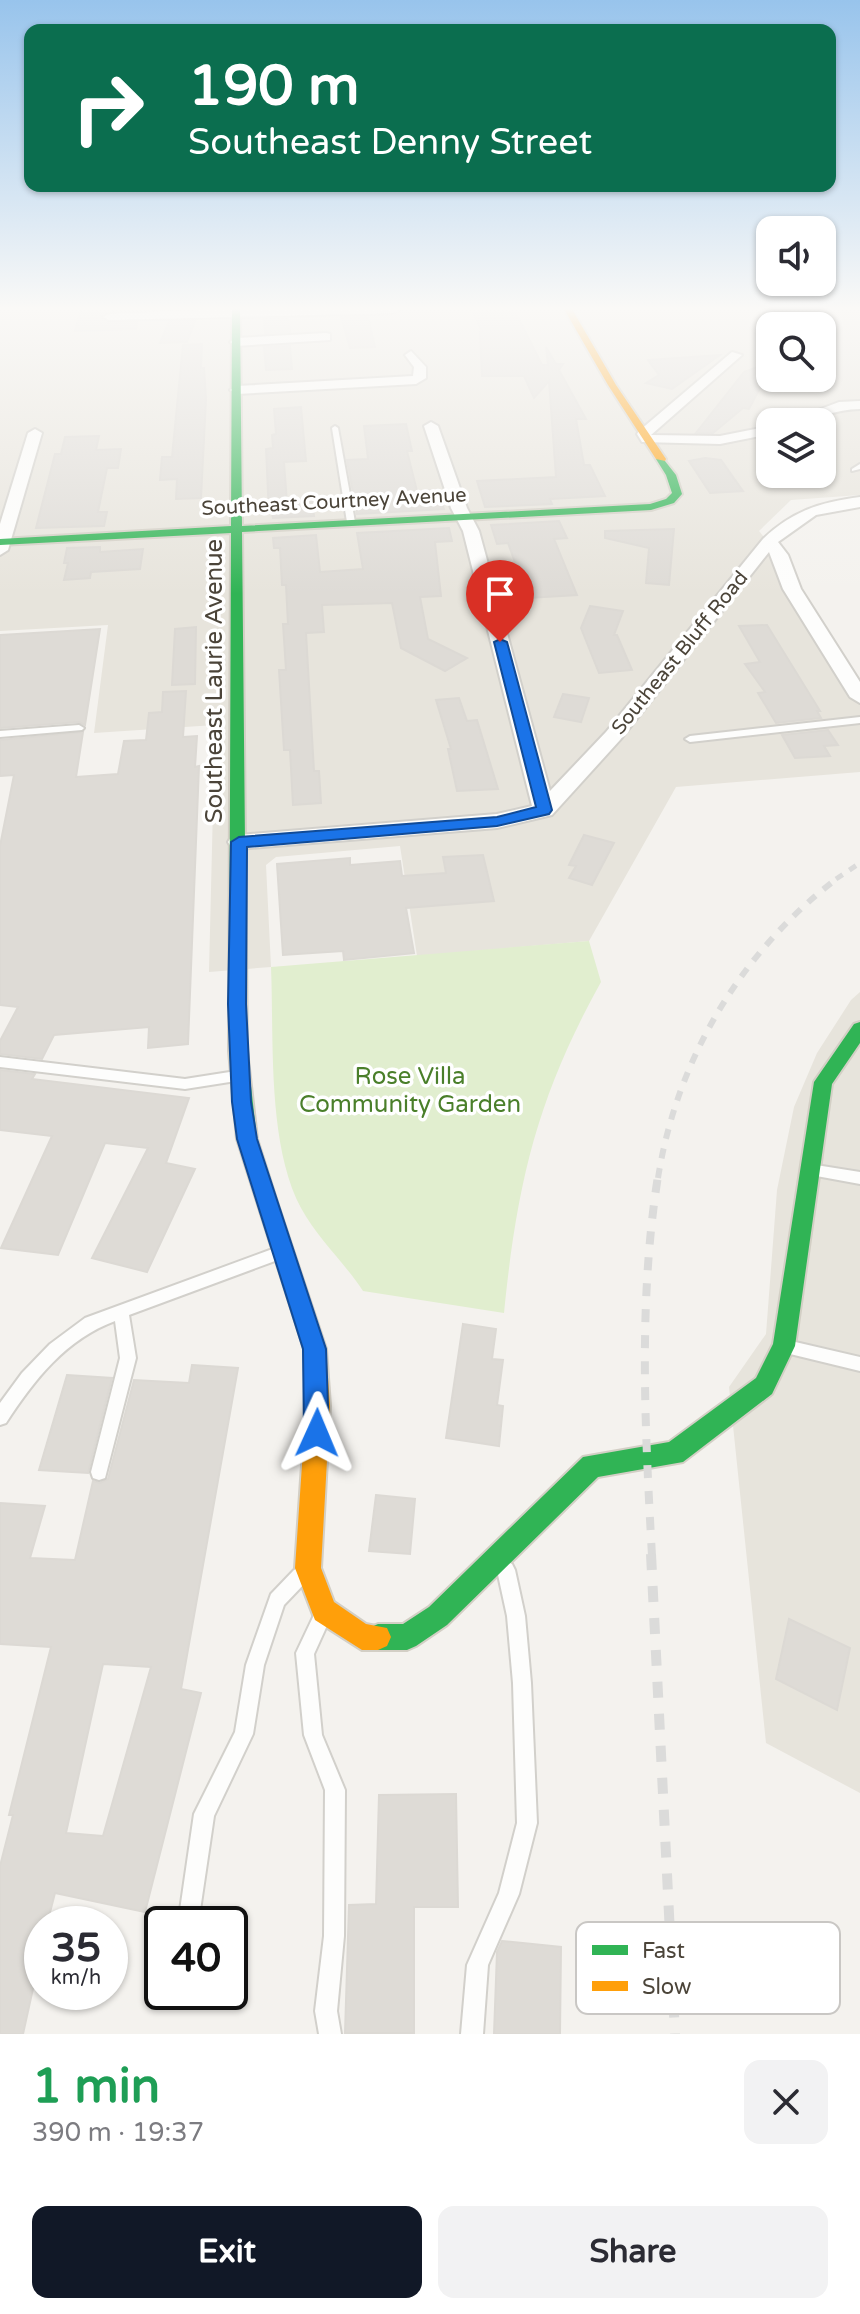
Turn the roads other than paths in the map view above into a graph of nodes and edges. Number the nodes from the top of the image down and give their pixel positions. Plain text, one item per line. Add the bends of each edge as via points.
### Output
1 (237, 404) edge
2 (626, 404) edge
3 (682, 404) edge
4 (860, 405) edge
5 (835, 408) edge
6 (431, 426) dead end
7 (335, 428) dead end
8 (35, 433) dead end
9 (756, 433) edge
10 (646, 437) junction
11 (860, 502) edge
12 (465, 517) junction
13 (351, 522) junction
14 (238, 529) junction
15 (769, 542) junction
16 (1, 544) edge
17 (860, 697) edge
18 (860, 720) edge
19 (79, 728) dead end
20 (0, 734) edge
21 (690, 739) dead end
22 (544, 810) junction
23 (239, 842) junction
24 (860, 1029) edge
25 (852, 1054) edge
26 (0, 1062) edge
27 (240, 1076) junction
28 (810, 1170) junction
29 (860, 1178) edge
30 (283, 1251) junction
31 (121, 1311) junction
32 (784, 1346) junction
33 (860, 1364) edge
34 (0, 1417) edge
35 (99, 1472) dead end
36 (503, 1555) junction
37 (308, 1568) junction
38 (324, 1611) junction
39 (191, 1906) edge
40 (330, 2034) edge
41 (472, 2034) edge

1 - 14 street, Southeast Laurie Avenue
2 - 10 street
3 - 10 street
4 - 5 street
6 - 12 street
7 - 13 lane
8 - 16 street
9 - 10 street via 711,441
10 - 12 street, Southeast Courtney Avenue via 676,485 677,494 670,501 639,508
11 - 15 street, Southeast Bluff Road via 822,506 790,521
12 - 13 street, Southeast Courtney Avenue
12 - 22 street
13 - 14 street, Southeast Courtney Avenue
14 - 16 street, Southeast Courtney Avenue
14 - 23 street, Southeast Laurie Avenue
15 - 17 street
15 - 22 street, Southeast Bluff Road via 613,736
18 - 21 lane
19 - 20 lane
22 - 23 street via 497,821
23 - 27 street, Southeast Laurie Avenue
24 - 25 street
25 - 28 street via 823,1082
26 - 27 lane via 185,1084
27 - 30 street, Southeast Laurie Avenue via 247,1139
28 - 29 lane
28 - 32 street
30 - 31 lane
30 - 37 street, Southeast Laurie Avenue via 315,1349 318,1406
31 - 34 lane via 90,1323 55,1349
31 - 35 lane via 128,1358
32 - 33 lane
32 - 36 street via 764,1386 674,1453 592,1466
36 - 38 street via 438,1616 407,1637 362,1637
36 - 41 lane via 516,1616 527,1823 509,1894 478,1965
37 - 38 street, Southeast Laurie Avenue
37 - 39 lane via 277,1600 255,1665 244,1734 204,1814
38 - 40 lane via 305,1653 313,1735 335,1790 334,1936 326,2011

